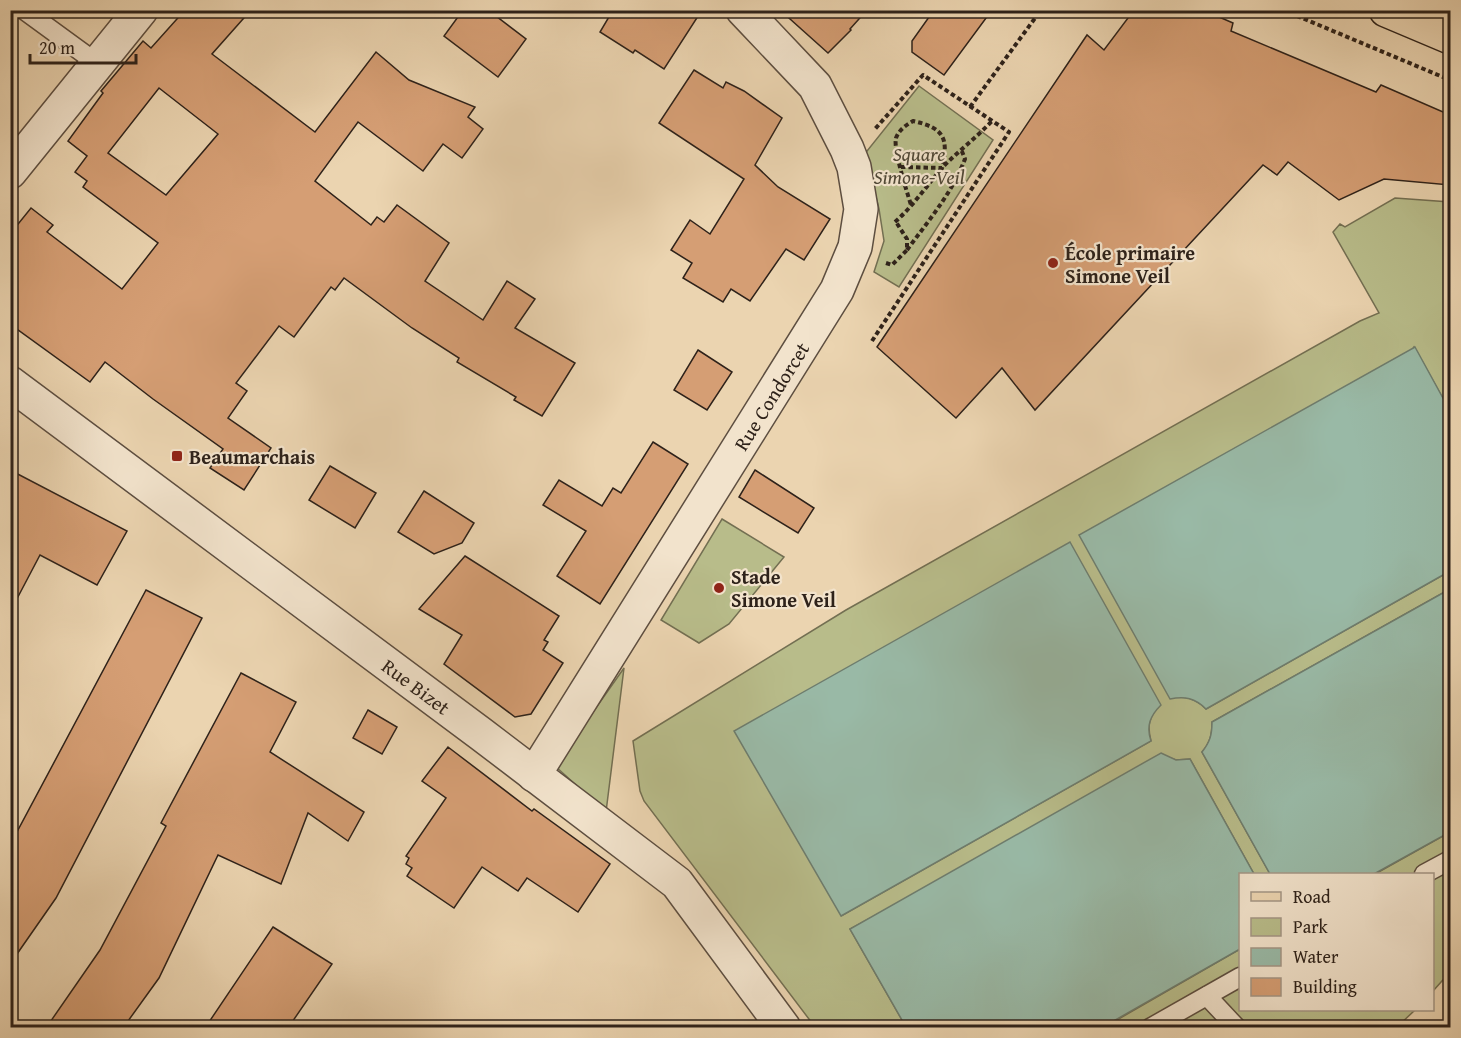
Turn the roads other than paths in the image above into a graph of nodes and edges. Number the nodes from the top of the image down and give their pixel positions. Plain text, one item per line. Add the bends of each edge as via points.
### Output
1 (24, 10) edge
2 (141, 10) edge
3 (743, 10) edge
4 (1386, 10) edge
5 (1450, 37) edge
6 (98, 64) junction
7 (13, 165) edge
8 (10, 383) edge
9 (534, 775) junction
10 (1450, 860) edge
11 (1426, 873) edge
12 (1239, 978) edge
13 (1207, 996) junction
14 (784, 1028) edge
15 (1150, 1028) edge
16 (1237, 1028) edge

1 - 6 lane
2 - 6 street
3 - 9 street, Rue Condorcet via 815,86 847,149 861,209 855,247 837,290
4 - 5 main road
6 - 7 street
8 - 9 street, Rue Bizet
9 - 14 street, Rue Bizet via 677,883
10 - 11 lane
12 - 13 lane
13 - 15 lane
13 - 16 lane

